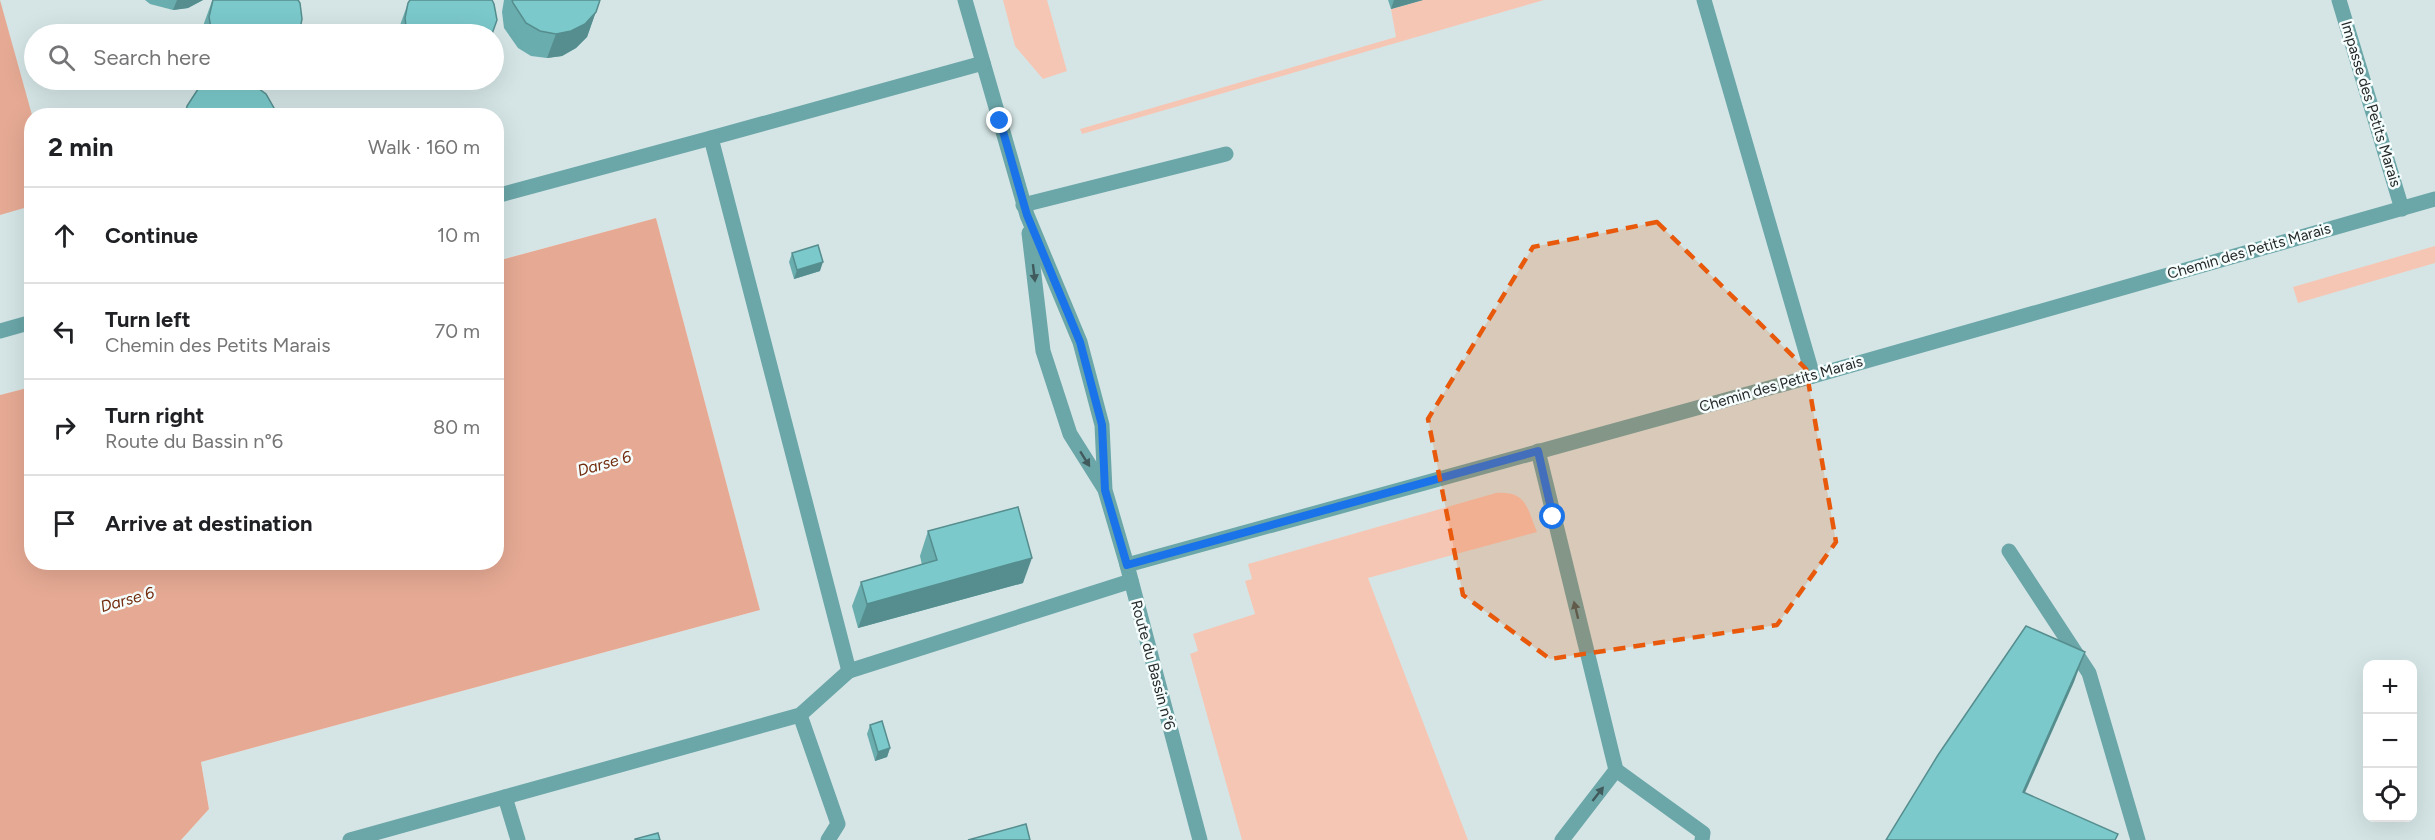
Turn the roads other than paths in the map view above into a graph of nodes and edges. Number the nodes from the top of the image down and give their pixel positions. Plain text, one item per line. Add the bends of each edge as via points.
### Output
1 (965, 0) edge
2 (1704, 0) edge
3 (2339, 0) edge
4 (983, 63) junction
5 (711, 138) junction
6 (1226, 154) dead end
7 (504, 194) edge
8 (2435, 199) edge
9 (2402, 209) junction
10 (1025, 210) junction
11 (24, 324) edge
12 (0, 331) edge
13 (1812, 376) junction
14 (1538, 451) junction
15 (1105, 490) junction
16 (2009, 551) dead end
17 (1127, 565) junction
18 (1131, 581) junction
19 (849, 671) junction
20 (800, 715) junction
21 (1616, 770) junction
22 (505, 797) junction
23 (350, 840) edge
24 (518, 840) edge
25 (828, 840) edge
26 (1200, 840) edge
27 (1562, 840) edge
28 (1702, 840) edge
29 (2138, 840) edge

1 - 4 street, Route du Bassin n°6
2 - 13 street
3 - 9 street, Impasse des Petits Marais
4 - 5 street
4 - 10 street, Route du Bassin n°6
5 - 7 street
5 - 19 street
6 - 10 street
8 - 9 street, Chemin des Petits Marais
9 - 13 street, Chemin des Petits Marais
10 - 15 street, Route du Bassin n°6 via 1080,342 1102,425
10 -> 15 street, Route du Bassin n°6 via 1043,351 1070,434
11 - 12 street
13 - 14 street, Chemin des Petits Marais
14 - 17 street, Chemin des Petits Marais
21 -> 14 street
15 - 17 street, Route du Bassin n°6
16 - 29 street via 2089,673
17 - 18 street, Route du Bassin n°6
18 - 19 street
18 - 26 street, Route du Bassin n°6
19 - 20 street
20 - 22 street
20 - 25 street via 838,824
27 -> 21 street
21 - 28 street via 1702,833
22 - 23 street
22 - 24 street

